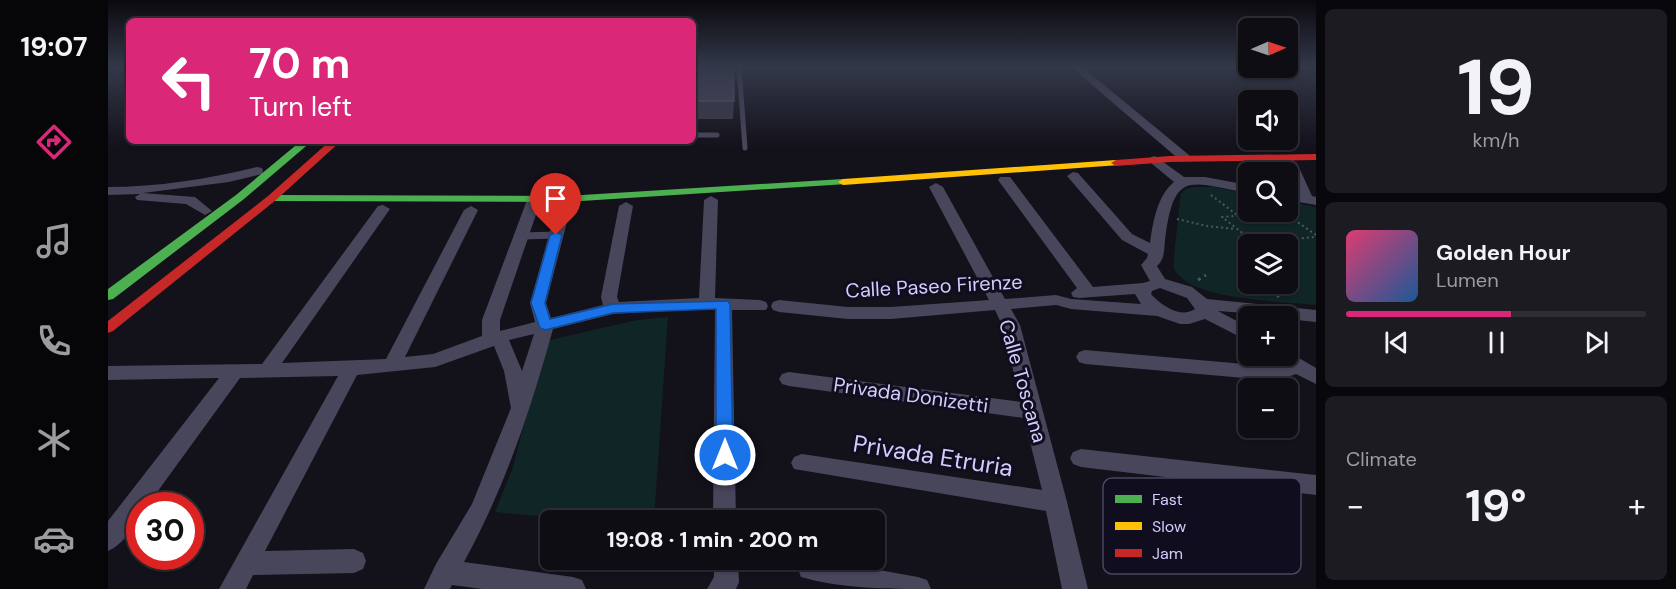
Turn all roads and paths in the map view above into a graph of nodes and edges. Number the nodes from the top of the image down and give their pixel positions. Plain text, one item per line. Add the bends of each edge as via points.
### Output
1 (741, 93) edge
2 (1106, 93) edge
3 (696, 135) edge
4 (717, 135) dead end
5 (291, 144) edge
6 (303, 144) edge
7 (319, 144) edge
8 (333, 144) edge
9 (745, 148) dead end
10 (1316, 157) edge
11 (1178, 159) junction
12 (1155, 160) junction
13 (257, 171) junction
14 (1073, 176) dead end
15 (1298, 176) edge
16 (1005, 180) dead end
17 (1190, 181) junction
18 (936, 187) dead end
19 (1238, 188) edge
20 (108, 191) edge
21 (108, 196) edge
22 (272, 198) junction
23 (566, 199) junction
24 (534, 200) junction
25 (711, 200) dead end
26 (1311, 200) edge
27 (626, 206) dead end
28 (383, 209) dead end
29 (471, 210) dead end
30 (205, 211) junction
31 (1162, 215) junction
32 (1238, 216) joint
33 (1297, 222) edge
34 (1237, 229) junction
35 (1244, 234) edge
36 (556, 235) junction
37 (522, 236) junction
38 (1316, 236) edge
39 (1298, 238) edge
40 (1156, 256) junction
41 (108, 283) edge
42 (1158, 285) junction
43 (1088, 291) junction
44 (1276, 294) edge
45 (108, 296) edge
46 (1056, 300) junction
47 (1285, 303) dead end
48 (715, 304) junction
49 (999, 304) junction
50 (760, 306) dead end
51 (779, 306) dead end
52 (613, 308) junction
53 (1203, 308) junction
54 (1160, 311) junction
55 (108, 312) edge
56 (1316, 316) edge
57 (545, 325) junction
58 (108, 328) edge
59 (1238, 329) edge
60 (495, 339) junction
61 (1085, 357) dead end
62 (393, 365) junction
63 (1299, 366) joint
64 (351, 369) junction
65 (267, 370) junction
66 (235, 371) junction
67 (111, 376) edge
68 (1316, 377) edge
69 (789, 379) dead end
70 (521, 409) junction
71 (1033, 411) junction
72 (1081, 458) dead end
73 (802, 463) dead end
74 (1255, 478) edge
75 (1301, 483) edge
76 (1316, 485) edge
77 (1056, 502) junction
78 (725, 510) edge
79 (108, 540) edge
80 (354, 561) dead end
81 (246, 563) junction
82 (726, 570) edge
83 (815, 570) edge
84 (441, 581) edge
85 (232, 589) edge
86 (573, 589) edge
87 (720, 589) edge
88 (918, 589) edge
89 (1075, 589) edge

1 - 9 lane
2 - 11 street
3 - 4 lane
5 - 13 main road
6 - 45 main road
7 - 55 main road via 257,198
8 - 22 main road
10 - 11 main road
11 - 12 main road
11 - 17 street
12 - 17 street
12 - 23 main road
13 - 20 street via 229,178
13 - 30 main road
14 - 40 street via 1126,237
15 - 26 street
16 - 43 street
17 - 19 street
17 - 31 street via 1172,190
17 - 32 path
18 - 49 street, Calle Toscana
21 - 30 street via 190,200
22 - 24 main road
22 - 58 main road
23 - 24 main road
23 - 36 street
24 - 37 street
25 - 48 street via 709,288
27 - 52 street via 609,297
28 - 65 street
29 - 62 street
30 - 41 main road
31 - 34 path
31 - 40 street
32 - 34 path via 1222,217
33 - 38 path
34 - 35 path
36 - 37 lane
36 - 57 street via 538,303
37 - 60 street via 491,321
38 - 39 path
40 - 42 street
42 - 43 street, Calle Paseo Firenze
42 - 53 street via 1195,296
42 - 54 street via 1143,295
43 - 46 street, Calle Paseo Firenze
44 - 47 path
46 - 49 street, Calle Paseo Firenze
46 - 54 street, Calle Paseo Firenze
48 - 50 street
48 - 52 street
48 - 78 street
49 - 51 street, Calle Paseo Firenze via 891,313
49 - 71 street, Calle Toscana via 1011,325
52 - 57 street
53 - 54 street, Calle Paseo Firenze via 1199,317 1188,319
53 - 56 street
53 - 59 street
57 - 60 street
57 - 70 street
60 - 62 street via 435,360
60 - 70 street via 513,371
61 - 63 street via 1267,373
62 - 64 street
63 - 68 street
64 - 65 street
64 - 81 street
65 - 66 street
66 - 67 street
66 - 79 street
69 - 71 street, Privada Donizetti
70 - 84 street via 481,509
71 - 77 street, Calle Toscana
72 - 74 street
73 - 77 street, Privada Etruria
75 - 76 street
77 - 89 street, Calle Toscana
80 - 81 street
81 - 85 street
82 - 87 street via 726,582
83 - 88 street
84 - 86 street

